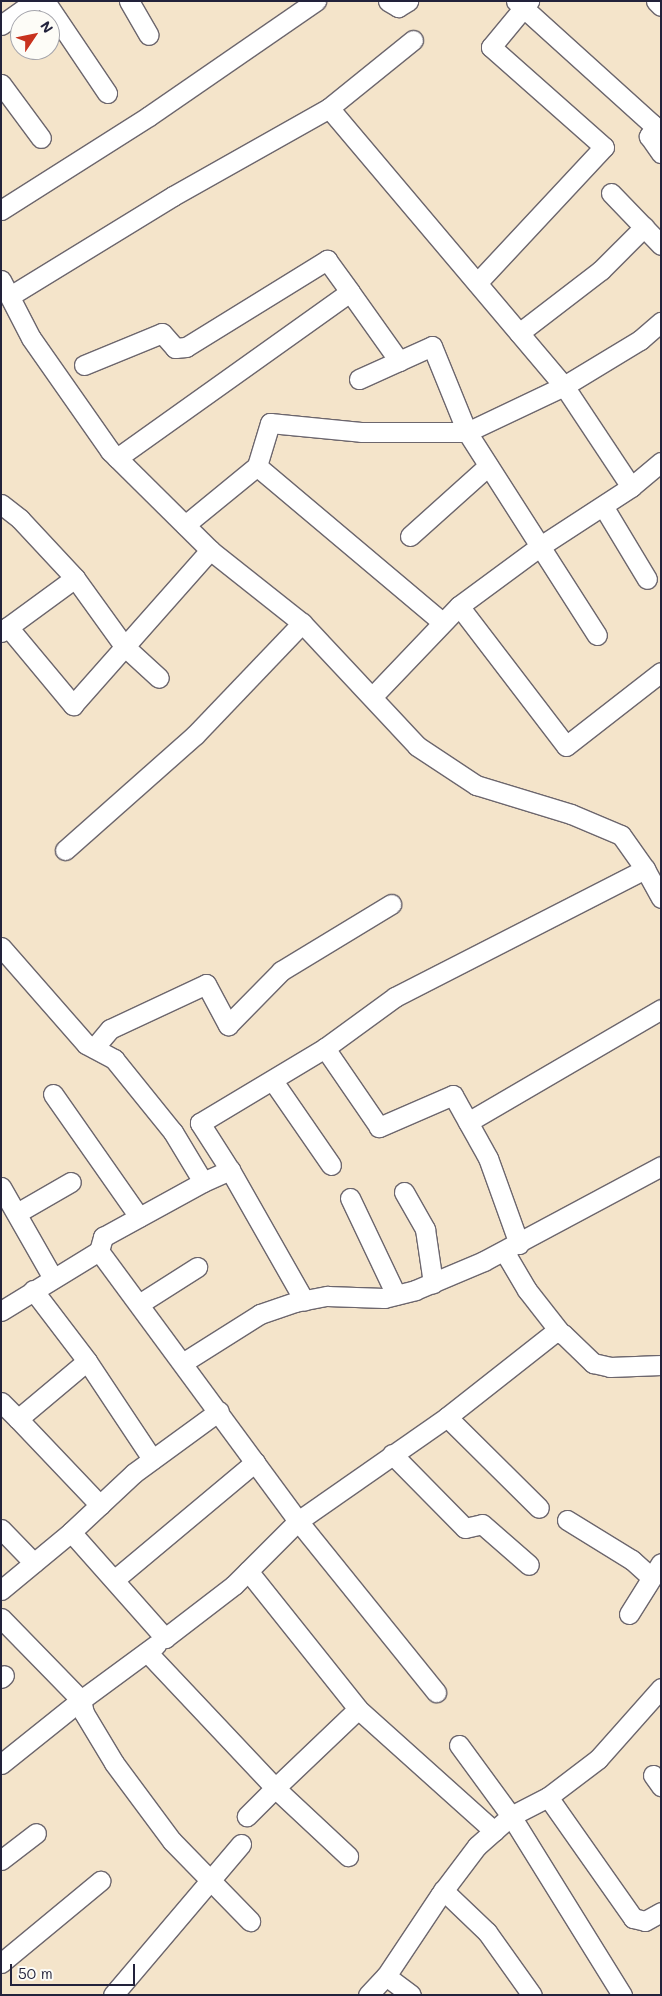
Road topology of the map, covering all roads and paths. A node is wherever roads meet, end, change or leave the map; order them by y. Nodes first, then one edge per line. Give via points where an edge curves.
1 (35, 1) edge
2 (45, 1) edge
3 (129, 1) edge
4 (316, 1) edge
5 (388, 1) edge
6 (408, 1) edge
7 (656, 1) edge
8 (523, 3) edge
9 (661, 6) edge
10 (1, 24) edge
11 (149, 35) dead end
12 (413, 40) dead end
13 (1, 84) edge
14 (107, 93) dead end
15 (328, 108) junction
16 (41, 138) dead end
17 (661, 153) edge
18 (611, 193) dead end
19 (1, 210) edge
20 (644, 227) junction
21 (661, 245) edge
22 (477, 283) junction
23 (5, 288) edge
24 (350, 292) junction
25 (661, 322) edge
26 (519, 333) junction
27 (399, 361) junction
28 (84, 365) dead end
29 (359, 379) dead end
30 (564, 386) junction
31 (467, 432) junction
32 (117, 458) junction
33 (661, 462) edge
34 (256, 466) junction
35 (488, 466) junction
36 (631, 487) junction
37 (1, 504) edge
38 (603, 506) junction
39 (185, 525) junction
40 (410, 536) dead end
41 (539, 547) junction
42 (210, 550) junction
43 (75, 578) junction
44 (647, 579) dead end
45 (459, 606) junction
46 (442, 622) junction
47 (302, 623) junction
48 (5, 629) edge
49 (597, 635) dead end
50 (124, 646) junction
51 (661, 672) edge
52 (159, 678) dead end
53 (372, 697) junction
54 (65, 850) dead end
55 (646, 869) junction
56 (661, 898) edge
57 (391, 904) dead end
58 (1, 947) edge
59 (661, 1009) edge
60 (94, 1048) junction
61 (325, 1048) junction
62 (273, 1081) junction
63 (52, 1094) dead end
64 (468, 1122) junction
65 (331, 1165) dead end
66 (661, 1166) edge
67 (230, 1170) junction
68 (71, 1182) dead end
69 (203, 1182) junction
70 (1, 1187) edge
71 (404, 1192) dead end
72 (350, 1198) dead end
73 (17, 1213) junction
74 (139, 1217) junction
75 (512, 1247) junction
76 (98, 1252) junction
77 (197, 1267) dead end
78 (53, 1278) junction
79 (433, 1283) junction
80 (33, 1290) junction
81 (396, 1295) junction
82 (304, 1300) junction
83 (139, 1304) junction
84 (1, 1311) edge
85 (559, 1331) junction
86 (86, 1361) junction
87 (184, 1362) junction
88 (661, 1365) edge
89 (1, 1402) edge
90 (219, 1411) junction
91 (447, 1417) junction
92 (18, 1418) junction
93 (392, 1454) junction
94 (152, 1459) junction
95 (256, 1462) junction
96 (100, 1505) junction
97 (539, 1508) dead end
98 (567, 1520) dead end
99 (298, 1521) junction
100 (1, 1529) edge
101 (71, 1532) junction
102 (34, 1563) junction
103 (529, 1565) dead end
104 (656, 1570) edge
105 (248, 1571) junction
106 (114, 1580) junction
107 (1, 1590) edge
108 (630, 1614) dead end
109 (1, 1618) edge
110 (166, 1638) junction
111 (147, 1652) junction
112 (661, 1688) edge
113 (436, 1692) dead end
114 (81, 1700) junction
115 (358, 1709) junction
116 (459, 1745) dead end
117 (1, 1764) edge
118 (275, 1788) junction
119 (548, 1797) junction
120 (248, 1816) dead end
121 (511, 1816) junction
122 (494, 1830) junction
123 (36, 1833) dead end
124 (241, 1844) dead end
125 (348, 1856) dead end
126 (1, 1860) edge
127 (209, 1880) junction
128 (100, 1881) dead end
129 (443, 1890) junction
130 (661, 1912) edge
131 (250, 1920) dead end
132 (1, 1963) edge
133 (386, 1976) junction
134 (114, 1995) edge
135 (368, 1995) edge
136 (411, 1995) edge
137 (532, 1995) edge
138 (622, 1995) edge

1 - 10 street
2 - 14 street
3 - 11 street
4 - 19 street via 149,116
5 - 6 street via 398,7
7 - 9 street
8 - 17 street via 652,124 654,129 648,136
8 - 22 street via 491,46 604,146
12 - 15 street
13 - 16 street
15 - 22 street
15 - 23 street
18 - 20 street
20 - 21 street
20 - 26 street via 601,270
22 - 26 street
23 - 32 street via 31,338
24 - 27 street
24 - 28 street via 327,260 186,347 175,348 162,333
24 - 32 street
25 - 30 street via 640,340
26 - 30 street
27 - 29 street
27 - 31 street via 432,346
30 - 31 street
30 - 36 street
31 - 34 street via 360,432 270,422
31 - 35 street
32 - 39 street
33 - 36 street
34 - 39 street
34 - 46 street
35 - 40 street
35 - 41 street
36 - 38 street
37 - 43 street via 20,519
38 - 41 street
38 - 44 street
39 - 42 street
41 - 45 street
41 - 49 street
42 - 47 street
42 - 50 street
43 - 48 street
43 - 50 street
45 - 46 street
45 - 51 street via 566,746
46 - 53 street
47 - 53 street
47 - 54 street via 195,735
48 - 50 street via 73,705
50 - 52 street
53 - 55 street via 417,746 476,785 571,814 621,835
55 - 56 street
55 - 61 street via 402,993
57 - 60 street via 281,971 228,1025 206,984 110,1029
58 - 60 street via 86,1044
59 - 64 street
60 - 69 street via 114,1059 173,1132
61 - 62 street
61 - 64 street via 379,1127 453,1095
62 - 65 street
62 - 67 street via 200,1123
63 - 74 street
64 - 75 street via 488,1158
66 - 75 street
67 - 69 street
67 - 82 street
68 - 73 street
69 - 74 street
70 - 73 street
71 - 79 street via 425,1229
72 - 81 street
73 - 78 street
74 - 76 street via 103,1237
75 - 79 street
75 - 85 street via 527,1290
76 - 78 street
76 - 83 street
77 - 83 street
78 - 80 street
79 - 81 street
80 - 84 street
80 - 86 street
81 - 82 street via 384,1298 327,1296
82 - 87 street via 260,1314
83 - 87 street
85 - 88 street via 593,1363 610,1367
85 - 91 street
86 - 92 street
86 - 94 street
87 - 90 street
89 - 92 street
90 - 94 street
90 - 95 street
91 - 93 street
91 - 97 street
92 - 96 street
93 - 99 street
93 - 103 street via 465,1528 482,1524
94 - 96 street
95 - 99 street
95 - 106 street
96 - 101 street
98 - 104 street via 632,1560
99 - 105 street
99 - 113 street
100 - 102 street
101 - 102 street
101 - 106 street
102 - 107 street
104 - 108 street
105 - 110 street
105 - 115 street
106 - 110 street
109 - 114 street
110 - 111 street
111 - 114 street
111 - 118 street
112 - 119 street via 598,1759
114 - 117 street
114 - 127 street via 84,1713 114,1762 172,1841
115 - 118 street
115 - 122 street
116 - 121 street
118 - 120 street
118 - 125 street
119 - 121 street
119 - 130 street via 633,1918 638,1922 645,1921
121 - 122 street
121 - 138 street
122 - 129 street via 477,1846
123 - 126 street
124 - 127 street
127 - 131 street
127 - 134 street
128 - 132 street
129 - 133 street
129 - 137 street via 487,1932
133 - 135 street
133 - 136 street

